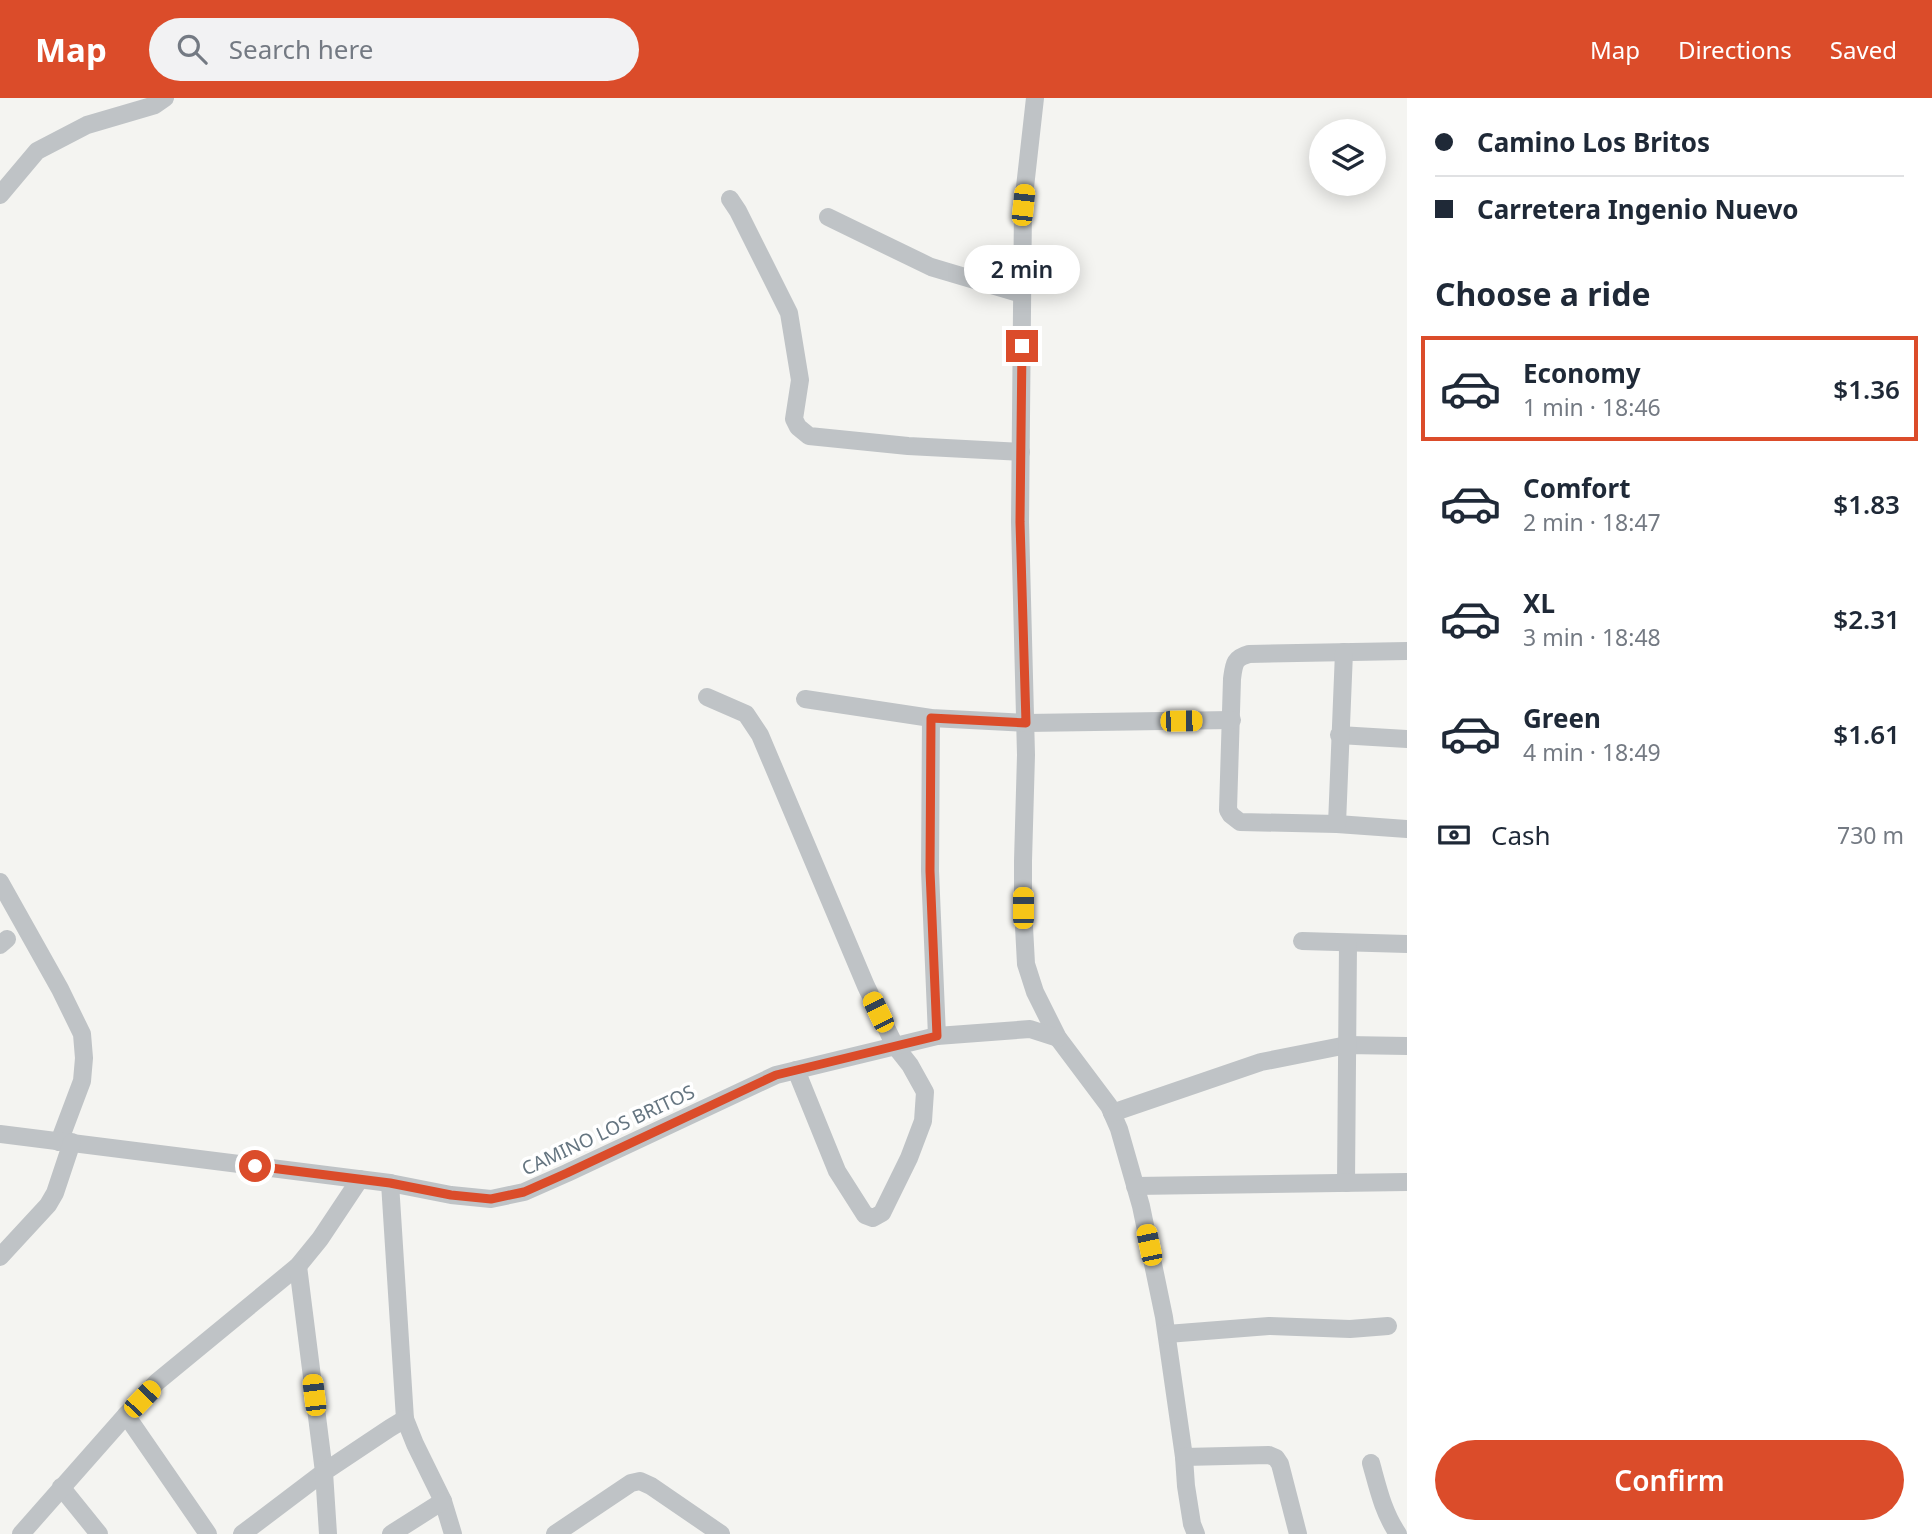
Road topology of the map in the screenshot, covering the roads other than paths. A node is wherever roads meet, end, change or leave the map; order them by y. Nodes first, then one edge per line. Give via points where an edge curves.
1 (165, 98) edge
2 (1035, 98) edge
3 (0, 195) edge
4 (730, 200) dead end
5 (828, 216) dead end
6 (1022, 294) junction
7 (1021, 452) junction
8 (1407, 651) edge
9 (1344, 652) junction
10 (707, 697) dead end
11 (805, 699) dead end
12 (931, 718) junction
13 (1232, 720) junction
14 (1026, 723) junction
15 (1339, 735) junction
16 (1407, 738) edge
17 (1337, 824) junction
18 (1407, 829) edge
19 (0, 882) edge
20 (1303, 941) dead end
21 (1348, 944) junction
22 (1407, 944) edge
23 (937, 1036) junction
24 (1058, 1038) junction
25 (1347, 1045) junction
26 (895, 1046) junction
27 (1407, 1046) edge
28 (796, 1070) junction
29 (1112, 1113) junction
30 (0, 1134) edge
31 (66, 1142) junction
32 (360, 1179) junction
33 (1407, 1182) edge
34 (390, 1183) junction
35 (1346, 1183) junction
36 (1135, 1186) junction
37 (0, 1257) edge
38 (298, 1266) junction
39 (1388, 1326) dead end
40 (1167, 1334) junction
41 (126, 1415) junction
42 (405, 1419) junction
43 (1184, 1457) junction
44 (1371, 1463) dead end
45 (324, 1472) junction
46 (61, 1487) junction
47 (443, 1501) junction
48 (21, 1534) edge
49 (99, 1534) edge
50 (208, 1534) edge
51 (242, 1534) edge
52 (328, 1534) edge
53 (391, 1534) edge
54 (453, 1534) edge
55 (555, 1534) edge
56 (721, 1534) edge
57 (1196, 1534) edge
58 (1298, 1534) edge
59 (1398, 1534) edge

1 - 3 street via 87,125 37,151
2 - 6 street via 1023,205
4 - 7 street via 789,313 800,380 794,419 804,433 908,446
5 - 6 street via 931,267
6 - 7 street
7 - 14 street
8 - 9 street
9 - 13 street via 1240,656 1233,667
9 - 15 street
10 - 26 street via 746,714 760,735
11 - 12 street
12 - 14 street
12 - 23 street via 930,871
13 - 14 street
13 - 17 street via 1231,815 1240,822
14 - 24 street via 1026,964 1042,1010
15 - 16 street
15 - 17 street
17 - 18 street
19 - 31 street via 82,1034 82,1081
20 - 21 street
21 - 22 street
21 - 25 street
23 - 24 street, CAMINO LOS BRITOS via 1030,1029
23 - 26 street, CAMINO LOS BRITOS
24 - 29 street
25 - 27 street
25 - 29 street via 1261,1062
25 - 35 street
26 - 28 street, CAMINO LOS BRITOS
26 - 28 street via 925,1092 923,1121 894,1191 882,1213 873,1217 865,1215 836,1171
28 - 34 street, CAMINO LOS BRITOS via 776,1075 524,1192 491,1199
29 - 36 street
30 - 31 street, CAMINO LOS BRITOS
31 - 32 street, CAMINO LOS BRITOS
31 - 37 street via 55,1193
32 - 34 street, CAMINO LOS BRITOS
32 - 38 street
33 - 35 street
34 - 42 street
35 - 36 street
36 - 40 street
38 - 41 street via 158,1382
38 - 45 street
39 - 40 street via 1269,1326
40 - 43 street
41 - 46 street
41 - 50 street
42 - 45 street
42 - 47 street
43 - 57 street
43 - 58 street via 1276,1458
44 - 59 street via 1383,1507
45 - 51 street
45 - 52 street
46 - 48 street
46 - 49 street
47 - 53 street
47 - 54 street
55 - 56 street via 640,1480

